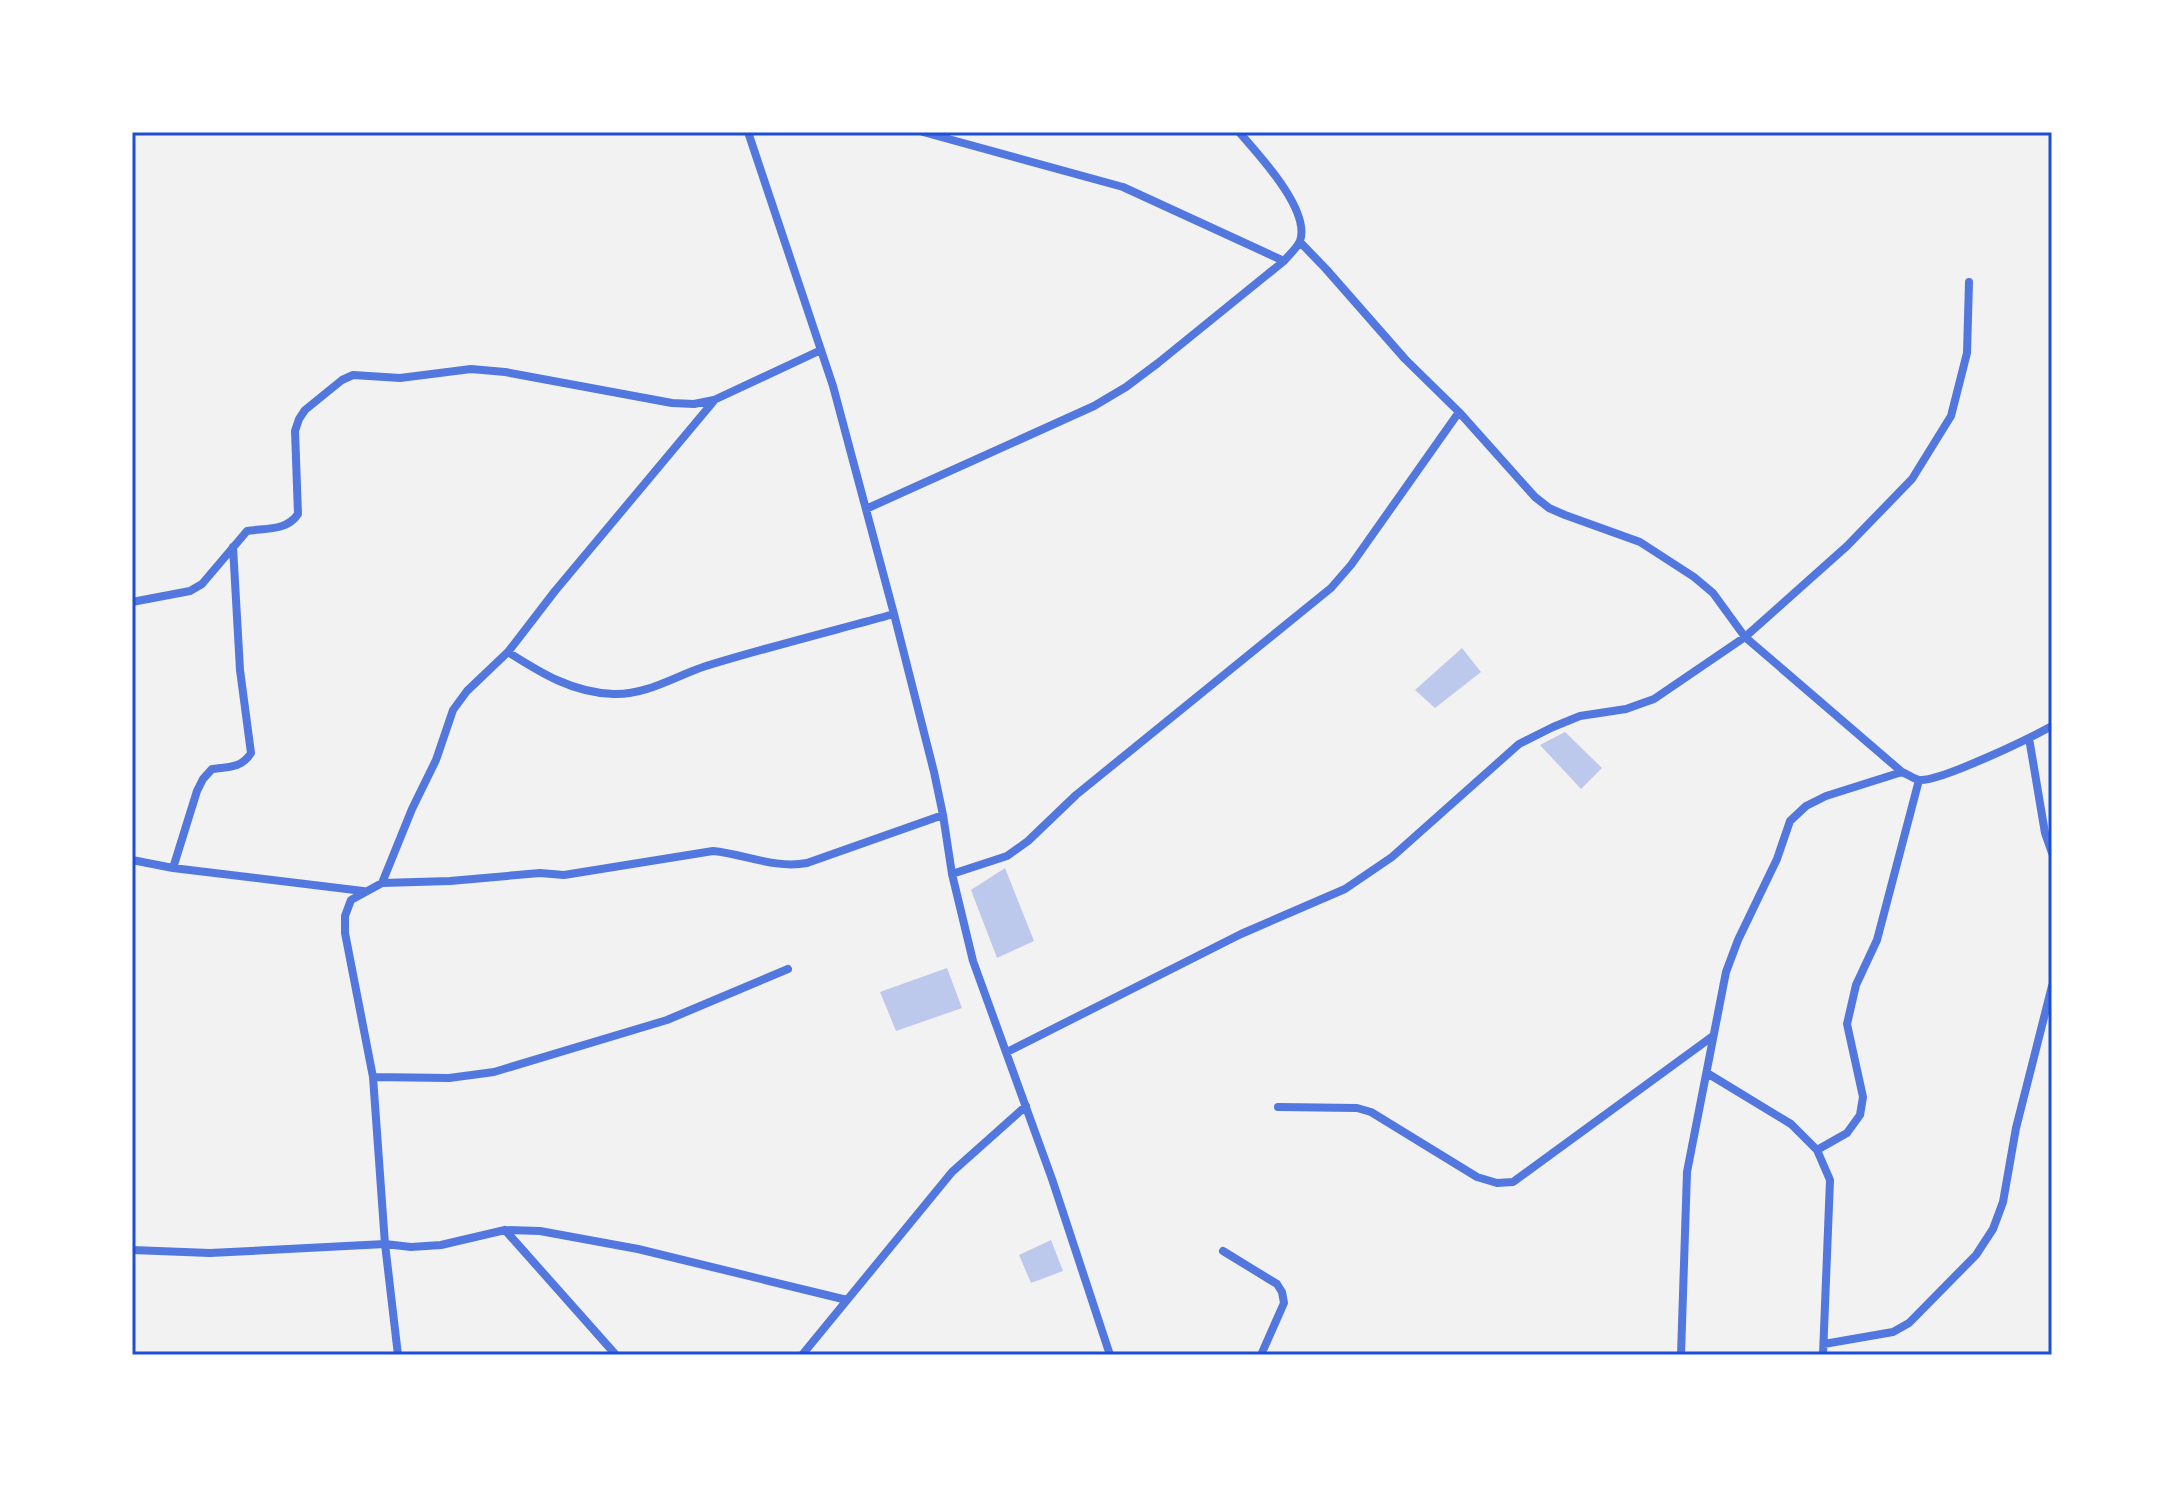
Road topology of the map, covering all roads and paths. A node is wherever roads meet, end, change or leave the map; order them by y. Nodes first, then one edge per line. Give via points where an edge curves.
1 (748, 132) edge
2 (923, 132) edge
3 (1239, 132) edge
4 (1300, 242) junction
5 (1284, 261) junction
6 (1969, 282) dead end
7 (821, 350) junction
8 (714, 400) junction
9 (1459, 412) junction
10 (866, 509) junction
11 (233, 547) junction
12 (132, 602) edge
13 (894, 614) junction
14 (1745, 637) junction
15 (508, 652) junction
16 (2052, 726) edge
17 (2029, 738) junction
18 (1902, 772) junction
19 (1919, 780) junction
20 (943, 815) junction
21 (2052, 853) edge
22 (132, 860) edge
23 (173, 868) junction
24 (952, 874) junction
25 (382, 883) junction
26 (364, 891) junction
27 (788, 969) dead end
28 (2052, 986) edge
29 (1713, 1035) junction
30 (1007, 1052) junction
31 (1707, 1073) junction
32 (373, 1077) junction
33 (1026, 1106) junction
34 (1278, 1107) dead end
35 (1817, 1150) junction
36 (505, 1230) junction
37 (385, 1244) junction
38 (132, 1250) edge
39 (1223, 1251) dead end
40 (847, 1300) junction
41 (1824, 1344) junction
42 (398, 1355) edge
43 (616, 1355) edge
44 (802, 1355) edge
45 (1110, 1355) edge
46 (1261, 1355) edge
47 (1681, 1355) edge
48 (1823, 1355) edge

1 - 7 street
2 - 5 street via 1123,187
3 - 4 street via 1287,192 1301,222
4 - 5 street
4 - 9 street
5 - 10 street via 1126,387 1094,406
6 - 14 street via 1967,353 1951,416 1912,479
7 - 8 street
7 - 10 street
8 - 11 street via 672,403 471,369 400,378 353,375 299,419 298,514 292,523 247,531
8 - 15 street
9 - 14 street via 1542,503 1640,542 1694,577 1713,593
9 - 24 street via 1331,588 1076,795 1028,841 1007,856
10 - 13 street
11 - 12 street via 190,591
11 - 23 street via 251,753 239,766 212,769 203,779
13 - 15 street via 704,667 643,691 614,694 552,679
13 - 20 street
14 - 18 street
14 - 30 street via 1654,699 1580,716 1519,744 1392,857 1345,889 1241,934
15 - 25 street via 453,710
16 - 17 street
17 - 19 street via 1941,776
17 - 21 street
18 - 19 street
18 - 29 street via 1826,796 1790,821 1726,972
19 - 35 street via 1877,940 1856,985 1847,1024 1863,1097 1860,1115 1847,1133
20 - 24 street
20 - 25 street via 796,865 713,851 564,875
22 - 23 street
23 - 26 street
24 - 30 street via 973,961
25 - 26 street
26 - 32 street via 351,900 345,933
27 - 32 street via 667,1020 494,1072 449,1078
28 - 41 street via 2003,1202 1985,1242 1909,1323 1893,1332
29 - 31 street
29 - 34 street via 1513,1182 1477,1177 1371,1112
30 - 33 street
31 - 35 street via 1791,1124
31 - 47 street via 1687,1172
32 - 37 street
33 - 40 street via 952,1172
33 - 45 street
35 - 41 street via 1830,1180
36 - 37 street via 441,1245
36 - 40 street via 638,1249
36 - 43 street
37 - 38 street via 210,1253
37 - 42 street
39 - 46 street via 1282,1292 1284,1303
40 - 44 street
41 - 48 street

